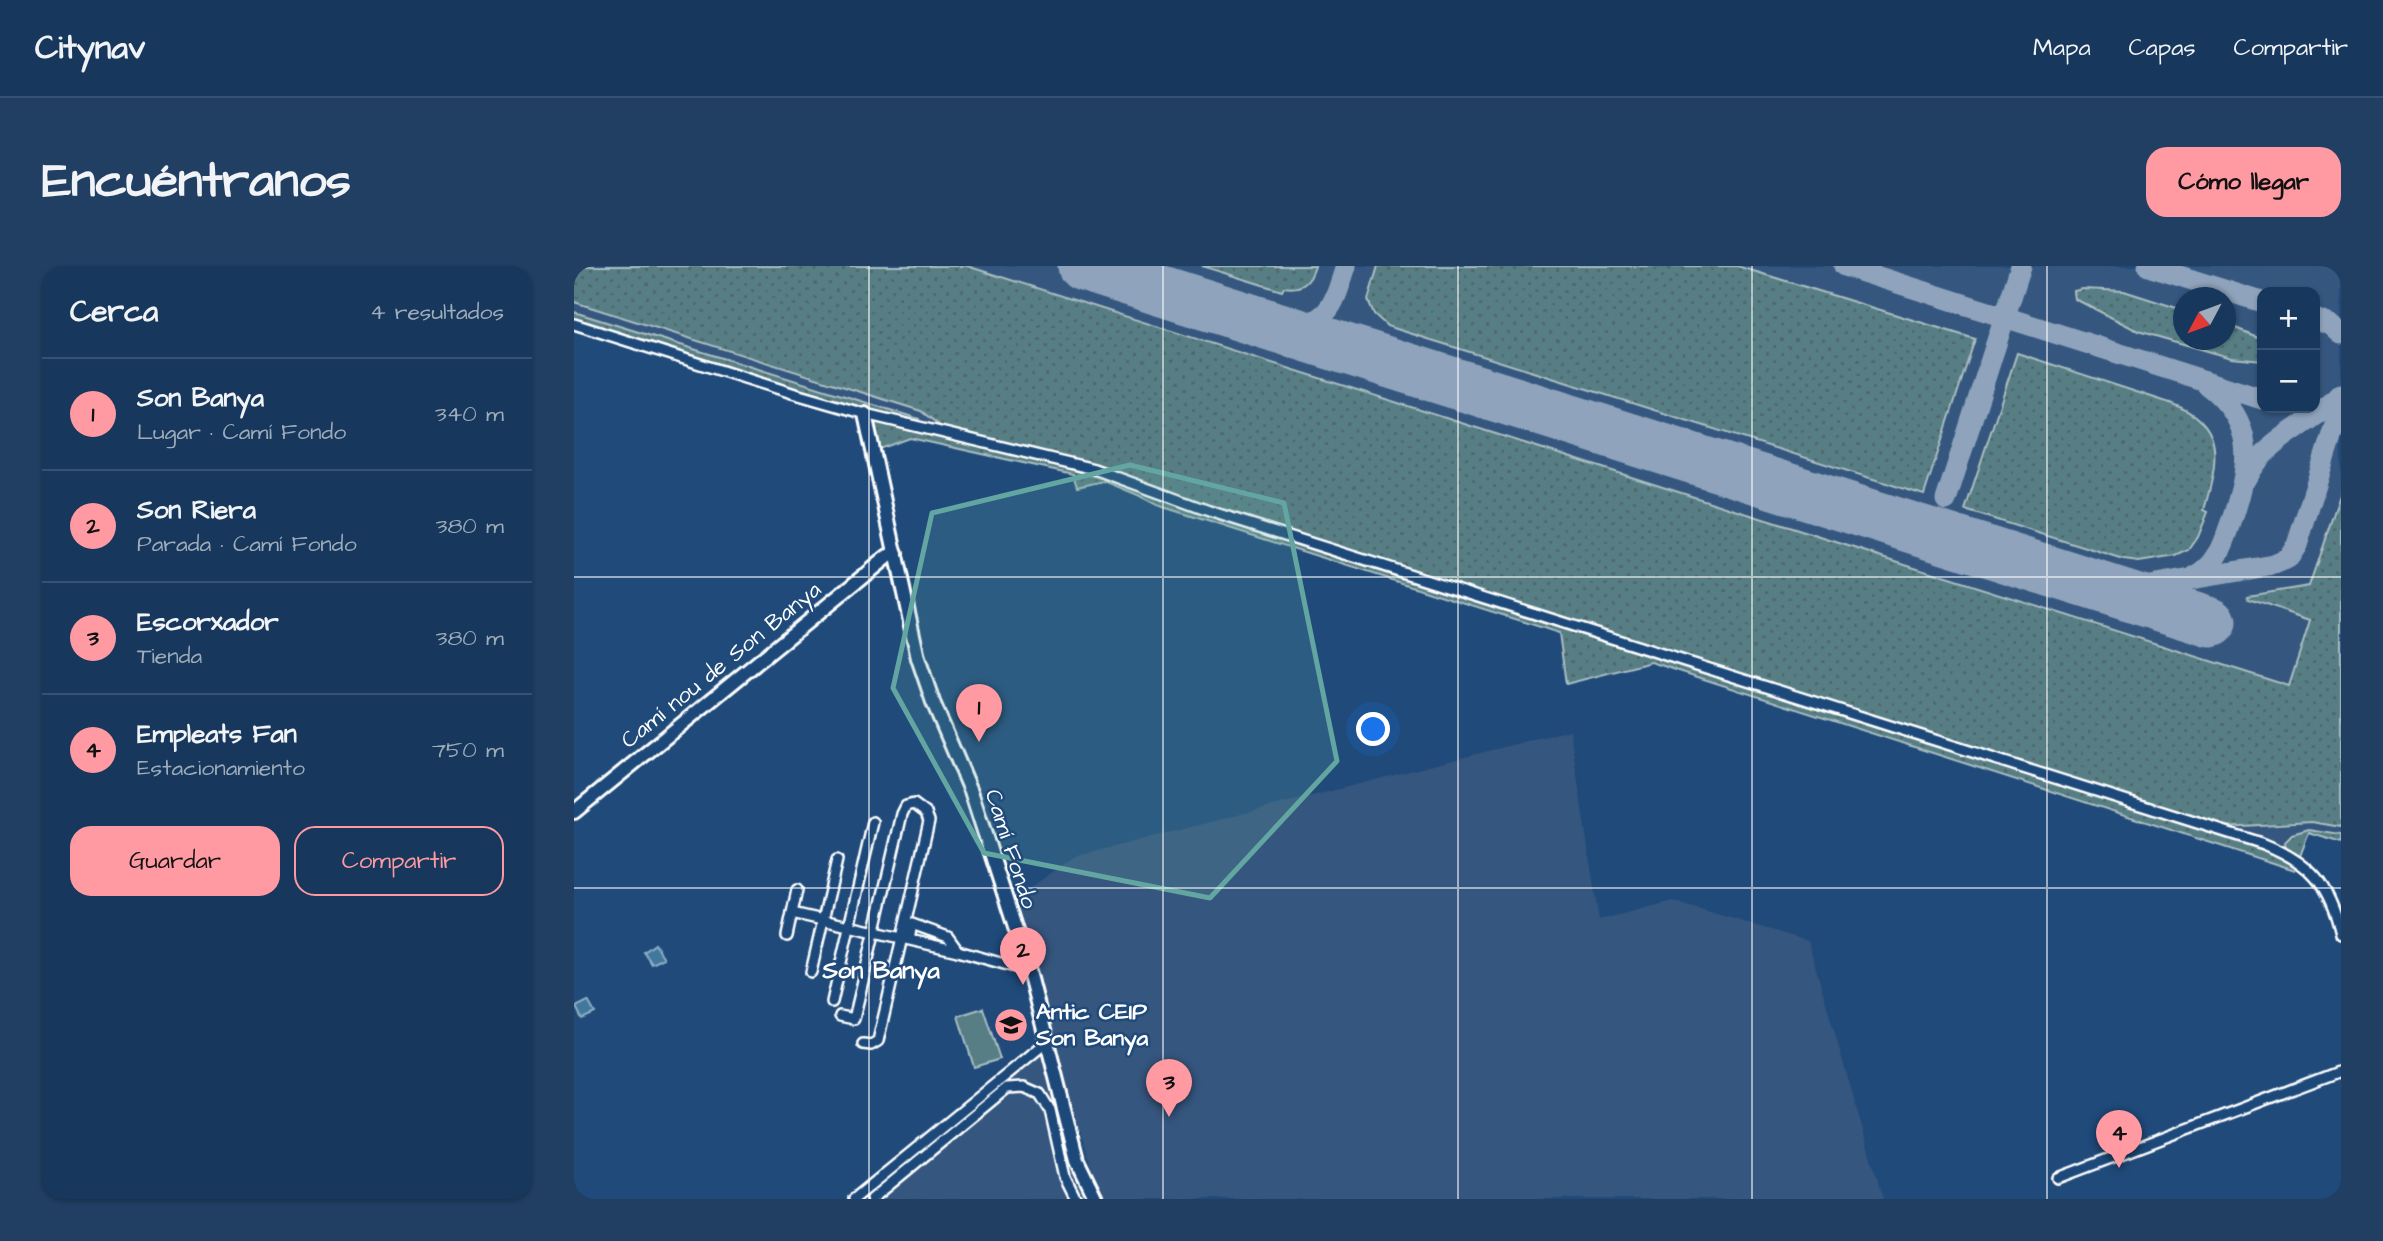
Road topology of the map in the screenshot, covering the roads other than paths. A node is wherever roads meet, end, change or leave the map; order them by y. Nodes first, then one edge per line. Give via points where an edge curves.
1 (574, 324) edge
2 (865, 414) junction
3 (896, 554) junction
4 (574, 812) edge
5 (873, 822) dead end
6 (837, 860) dead end
7 (797, 890) dead end
8 (792, 913) junction
9 (824, 920) junction
10 (849, 926) junction
11 (874, 931) junction
12 (2341, 934) edge
13 (787, 936) dead end
14 (904, 938) junction
15 (958, 951) junction
16 (1028, 971) junction
17 (811, 972) dead end
18 (832, 1002) dead end
19 (840, 1016) dead end
20 (1048, 1041) junction
21 (863, 1044) dead end
22 (2341, 1071) edge
23 (2058, 1178) dead end
24 (854, 1199) edge
25 (872, 1199) edge
26 (1076, 1199) edge
27 (1096, 1199) edge

1 - 2 street
2 - 3 street, Camí Fondo
2 - 12 street via 1094,469 1223,515 2264,844 2298,860 2313,873 2329,896
3 - 4 street, Camí nou de Son Banya
3 - 16 street, Camí Fondo via 918,658 971,791
5 - 10 street
6 - 9 street
7 - 8 street
8 - 9 street
8 - 13 street
9 - 10 street
9 - 17 street
10 - 11 street
10 - 18 street
11 - 14 street
11 - 14 street via 902,814 906,806 914,804 929,821
11 - 19 street via 854,1019
14 - 15 street
14 - 15 street via 912,924 948,936
14 - 21 street via 878,1041
15 - 16 street
16 - 20 street, Camí Fondo
20 - 24 street
20 - 27 street, Camí Fondo via 1077,1160
22 - 23 street
25 - 26 street via 1007,1088 1024,1087 1040,1094 1050,1110 1065,1177

